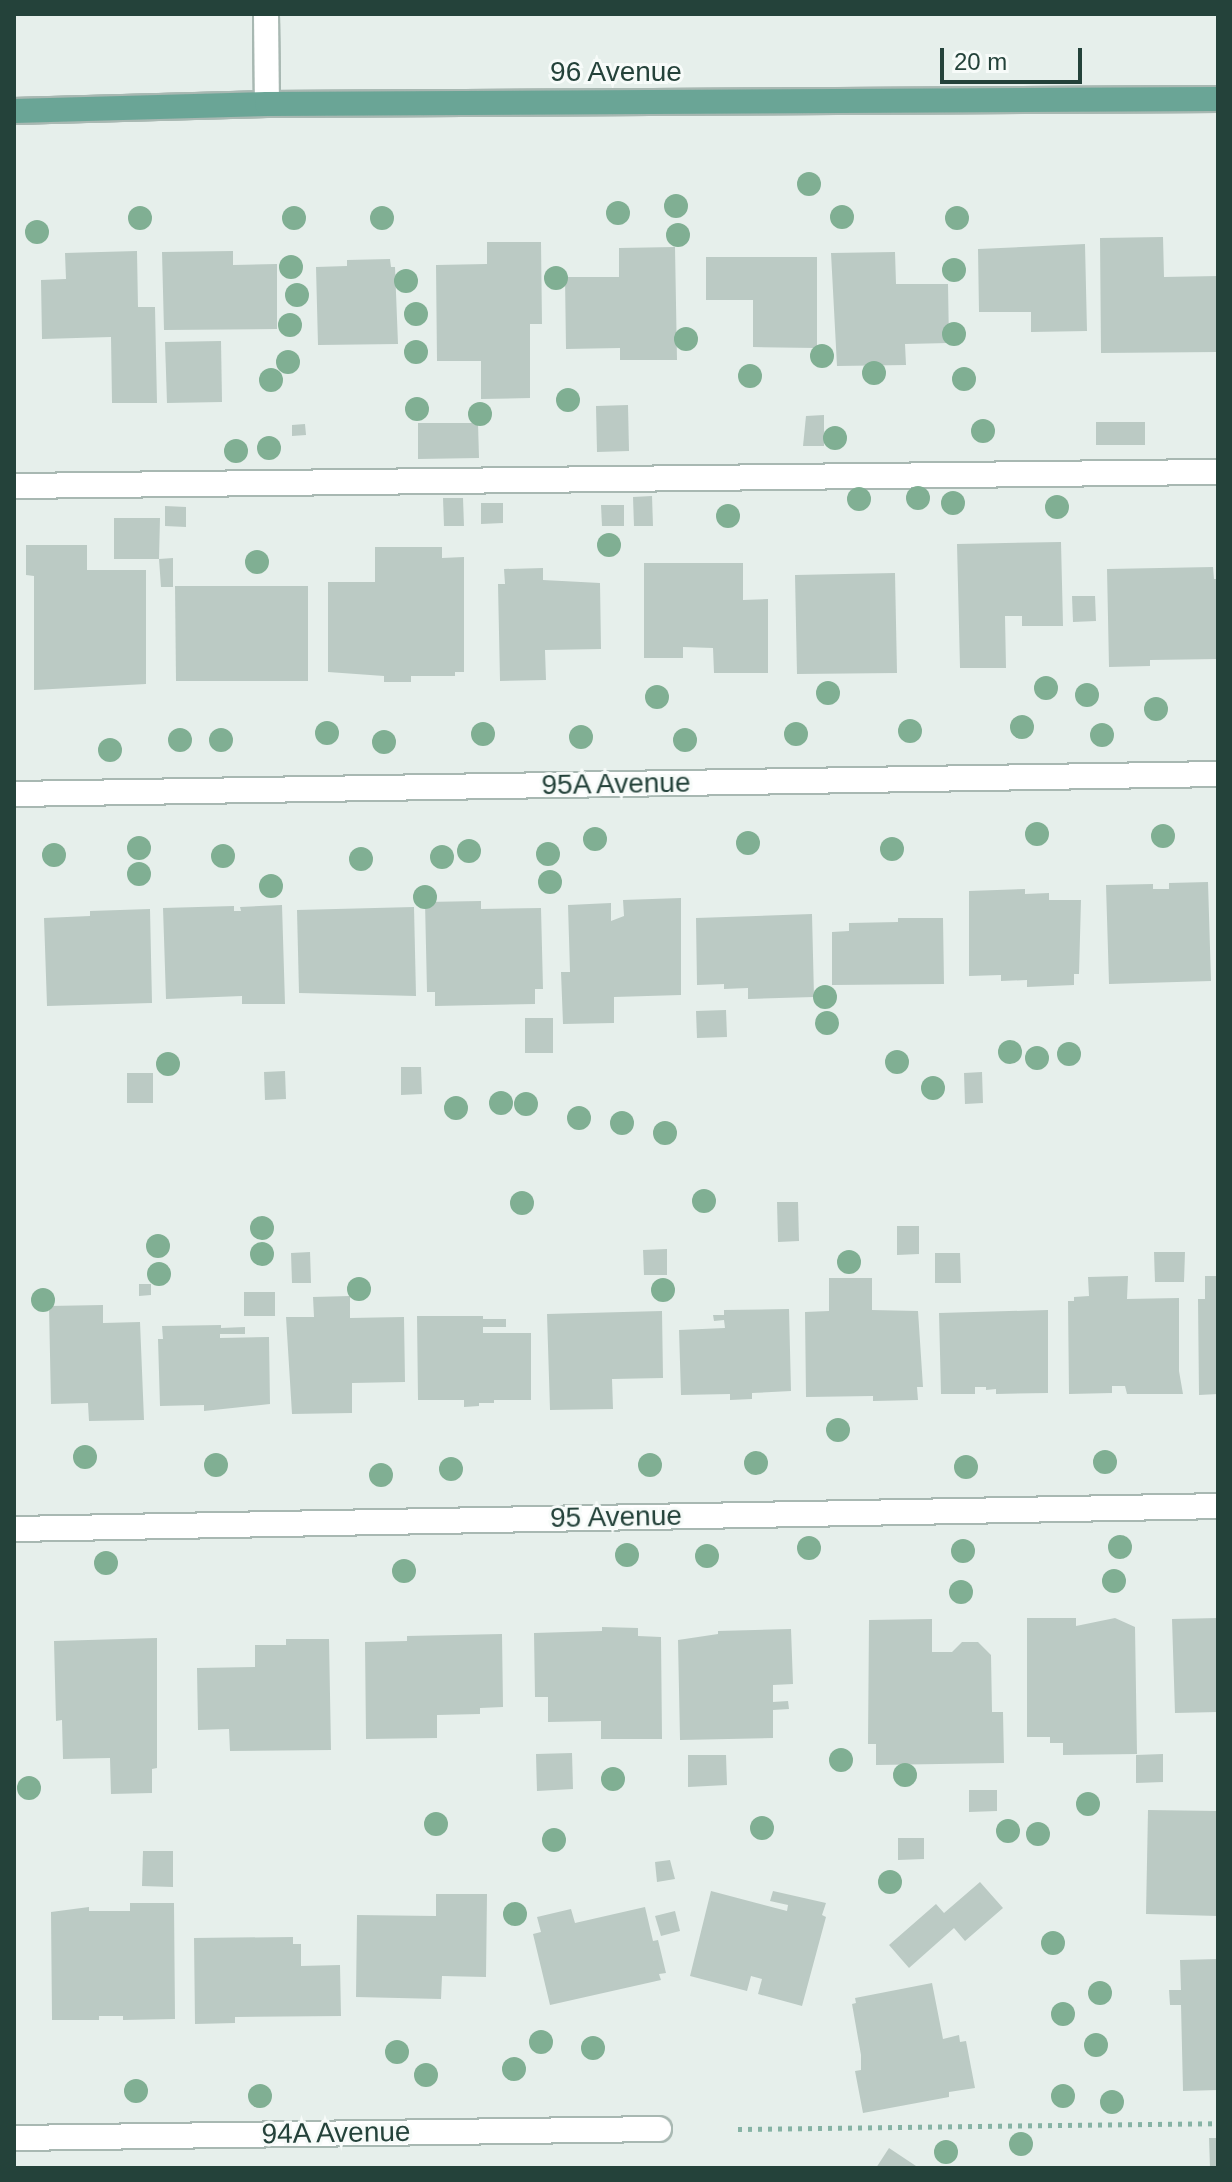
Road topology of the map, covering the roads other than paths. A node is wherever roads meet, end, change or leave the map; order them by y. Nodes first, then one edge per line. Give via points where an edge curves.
1 (266, 14) edge
2 (1218, 99) edge
3 (267, 104) junction
4 (14, 111) edge
5 (1218, 472) edge
6 (14, 486) edge
7 (1218, 774) edge
8 (14, 794) edge
9 (1218, 1506) edge
10 (14, 1529) edge
11 (659, 2129) dead end
12 (14, 2138) edge

1 - 3 street
2 - 3 main road, 96 Avenue
3 - 4 main road, 96 Avenue
5 - 6 street
7 - 8 street, 95A Avenue
9 - 10 street, 95 Avenue
11 - 12 street, 94A Avenue

